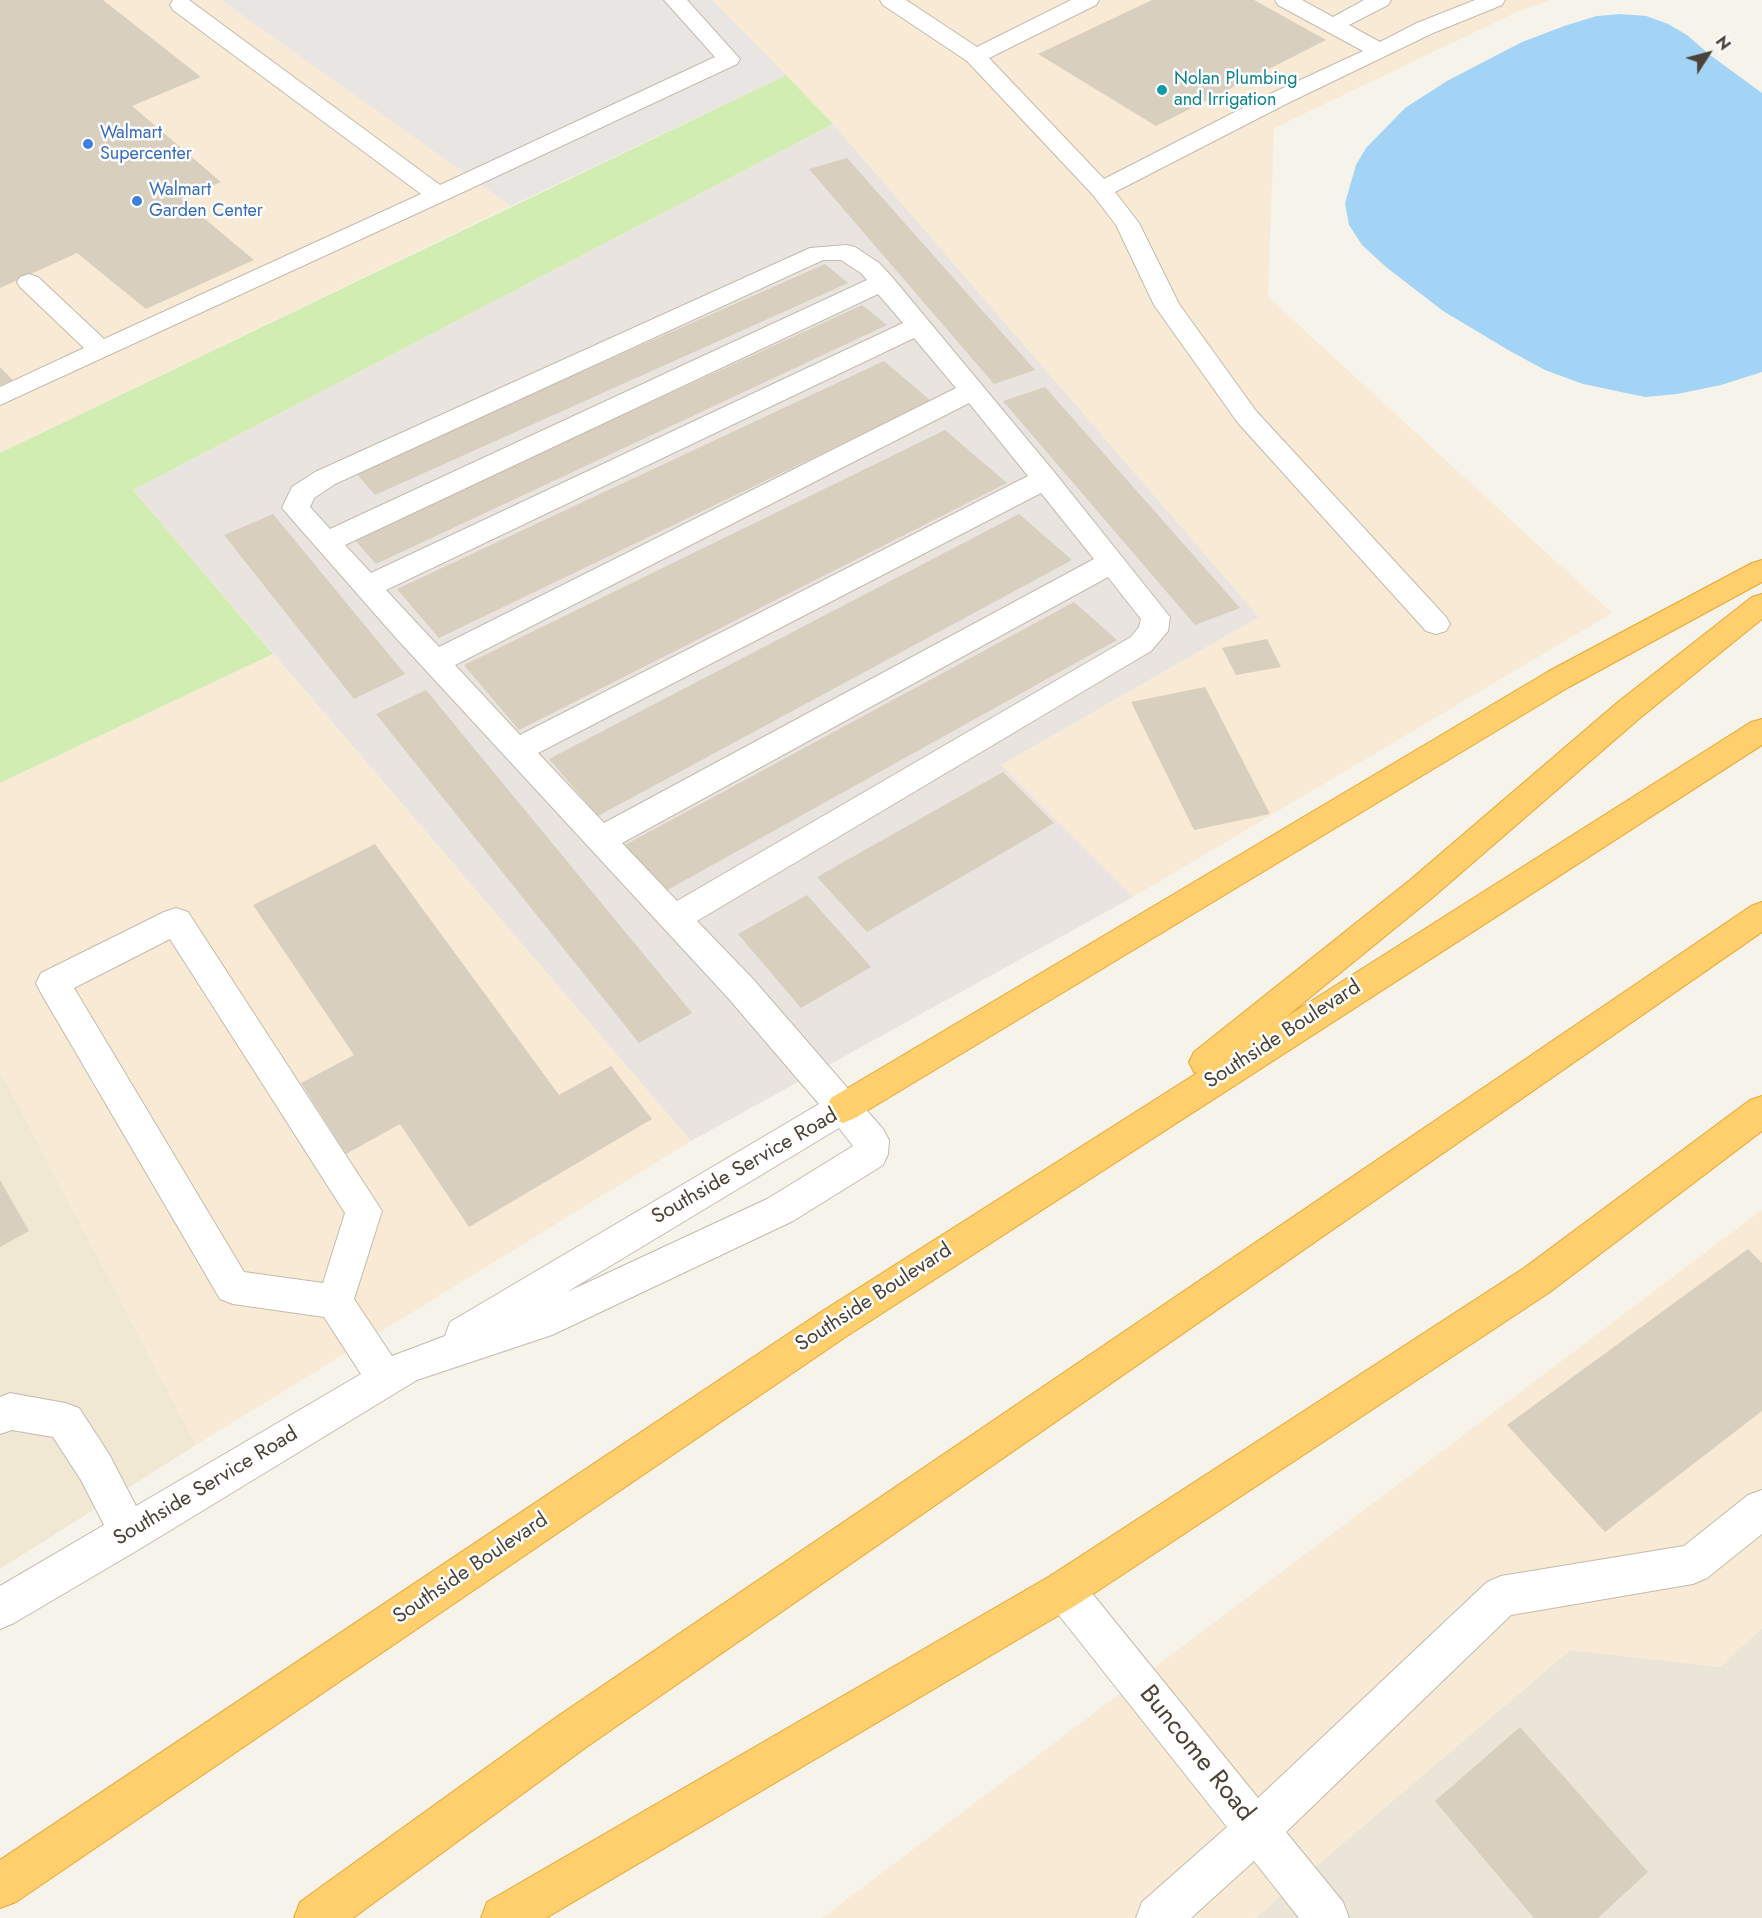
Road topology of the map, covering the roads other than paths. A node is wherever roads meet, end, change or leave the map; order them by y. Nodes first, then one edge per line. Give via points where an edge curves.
1 (675, 0) edge
2 (1088, 0) edge
3 (1286, 0) edge
4 (1380, 0) edge
5 (183, 2) edge
6 (900, 2) edge
7 (1482, 2) edge
8 (1405, 14) edge
9 (1333, 25) junction
10 (1380, 51) junction
11 (975, 56) junction
12 (1101, 190) junction
13 (438, 195) junction
14 (29, 282) dead end
15 (882, 282) junction
16 (918, 326) junction
17 (101, 350) junction
18 (972, 391) junction
19 (0, 398) edge
20 (1045, 479) junction
21 (326, 542) junction
22 (1112, 562) junction
23 (1762, 570) edge
24 (367, 587) junction
25 (1762, 604) edge
26 (1436, 624) dead end
27 (435, 662) junction
28 (1762, 730) edge
29 (517, 750) junction
30 (600, 840) junction
31 (1762, 915) edge
32 (674, 919) junction
33 (843, 1108) junction
34 (1762, 1110) edge
35 (1078, 1165) junction
36 (335, 1302) junction
37 (399, 1372) junction
38 (0, 1416) edge
39 (1762, 1509) edge
40 (129, 1533) junction
41 (1064, 1590) junction
42 (0, 1609) edge
43 (1257, 1829) junction
44 (0, 1886) edge
45 (316, 1918) edge
46 (502, 1918) edge
47 (1158, 1918) edge
48 (1327, 1918) edge

1 - 13 street via 729,59
2 - 11 street
3 - 9 street
4 - 9 street
5 - 13 street
6 - 11 street
7 - 8 street
8 - 10 street
9 - 10 street
10 - 12 street
11 - 12 street
12 - 26 street via 1127,223 1167,305 1247,417
13 - 17 street
14 - 17 street
15 - 16 street
15 - 21 street
15 - 21 street via 870,268 846,252 819,253 325,478 302,494 296,508
16 - 18 street
16 - 24 street
17 - 19 street
18 - 20 street
18 - 27 street
20 - 22 street
20 - 29 street
21 - 24 street
22 - 30 street
22 - 32 street via 1156,617 1153,631 1141,644
23 - 33 highway via 1559,679
24 - 27 street
25 - 35 highway via 1629,710 1421,889
27 - 29 street
28 - 35 highway, Southside Boulevard
29 - 30 street
30 - 32 street
31 - 45 highway via 573,1731
32 - 33 street via 741,989
33 - 37 street, Southside Service Road
33 - 37 street, Southside Service Road via 871,1140 870,1154 780,1210 539,1323
34 - 41 highway via 1537,1280
35 - 44 highway, Southside Boulevard via 834,1324
36 - 36 street via 232,1287 53,983 176,921 364,1211
36 - 37 street
37 - 40 street, Southside Service Road
38 - 40 street via 10,1411 65,1421 95,1467
39 - 43 street via 1693,1564 1501,1596
40 - 42 street, Southside Service Road
41 - 43 street, Buncome Road
41 - 46 highway
43 - 47 street
43 - 48 street, Buncome Road

